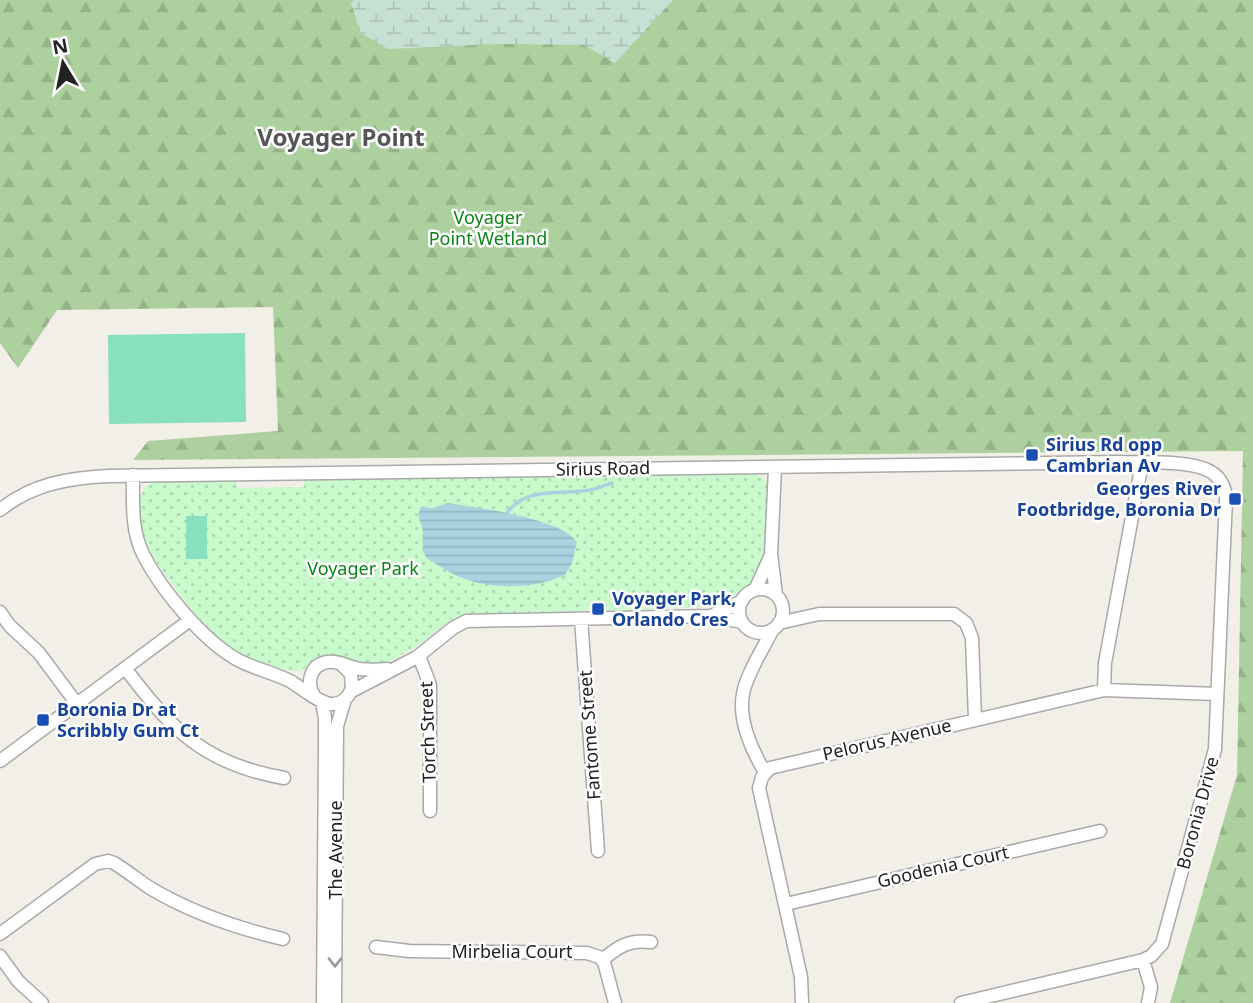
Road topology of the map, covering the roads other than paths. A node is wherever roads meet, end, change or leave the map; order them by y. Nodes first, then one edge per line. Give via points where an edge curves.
1 (1142, 463) junction
2 (775, 468) junction
3 (1212, 472) joint
4 (133, 475) junction
5 (0, 510) edge
6 (771, 554) junction
7 (755, 590) junction
8 (779, 599) junction
9 (741, 601) junction
10 (0, 612) edge
11 (819, 614) junction
12 (711, 616) junction
13 (581, 619) junction
14 (190, 620) junction
15 (747, 626) junction
16 (776, 626) junction
17 (419, 656) junction
18 (757, 659) junction
19 (342, 665) junction
20 (125, 668) junction
21 (395, 668) junction
22 (313, 671) junction
23 (282, 677) junction
24 (1104, 690) junction
25 (1217, 694) junction
26 (348, 696) junction
27 (318, 699) junction
28 (77, 704) junction
29 (975, 719) junction
30 (0, 761) edge
31 (765, 772) junction
32 (284, 778) dead end
33 (430, 811) dead end
34 (1100, 831) dead end
35 (598, 851) dead end
36 (786, 904) junction
37 (0, 934) edge
38 (283, 939) dead end
39 (651, 942) dead end
40 (376, 947) dead end
41 (0, 956) edge
42 (602, 960) junction
43 (1143, 960) junction
44 (801, 976) junction
45 (42, 1003) edge
46 (323, 1003) edge
47 (335, 1003) edge
48 (615, 1003) edge
49 (802, 1003) edge
50 (812, 1003) edge
51 (961, 1003) edge
52 (1148, 1003) edge

1 - 2 street, Sirius Road
1 - 3 street, Sirius Road via 1195,466
1 - 24 street
2 - 4 street, Sirius Road
2 - 6 street
3 - 25 street, Boronia Drive via 1222,483 1226,498
4 - 5 street, Sirius Road via 60,480 24,494
4 - 14 street via 138,542 147,562
6 - 7 street
6 - 8 street
7 - 8 street via 764,589
7 - 9 street
8 - 11 street
8 - 16 street via 783,615
9 - 12 street
9 - 15 street via 739,612
10 - 28 street via 39,653
11 - 16 street
11 - 29 street via 947,613 961,618 972,638
12 - 13 street
12 - 15 street
13 - 17 street via 466,621
13 - 35 street, Fantome Street
14 - 20 street
14 - 23 street via 230,655
15 - 16 street via 762,632
15 - 18 street
16 - 18 street
17 - 21 street
17 - 33 street, Torch Street via 430,685
18 - 31 street via 744,689 743,704 751,747
19 - 21 street via 366,670
19 - 22 street via 326,662
19 - 26 street via 352,678
20 - 28 street
20 - 32 street via 164,718 195,744 247,769
21 - 26 street
22 - 23 street
22 - 27 street via 309,683
23 - 27 street
24 - 25 street, Pelorus Avenue
24 - 29 street, Pelorus Avenue
25 - 43 street, Boronia Drive via 1213,756 1166,936 1158,950
26 - 27 street via 334,704
26 -> 47 street, The Avenue via 337,726
27 - 46 street, The Avenue via 325,718 326,744
28 - 30 street
29 - 31 street, Pelorus Avenue via 785,763
31 - 36 street via 759,788
34 - 36 street, Goodenia Court
36 - 44 street
37 - 38 street via 89,868 108,861 194,911
39 - 42 street via 624,944
40 - 42 street, Mirbelia Court via 579,952
41 - 45 street
42 - 48 street
43 - 51 street
43 - 52 street via 1151,987
44 - 49 street
44 - 50 street

